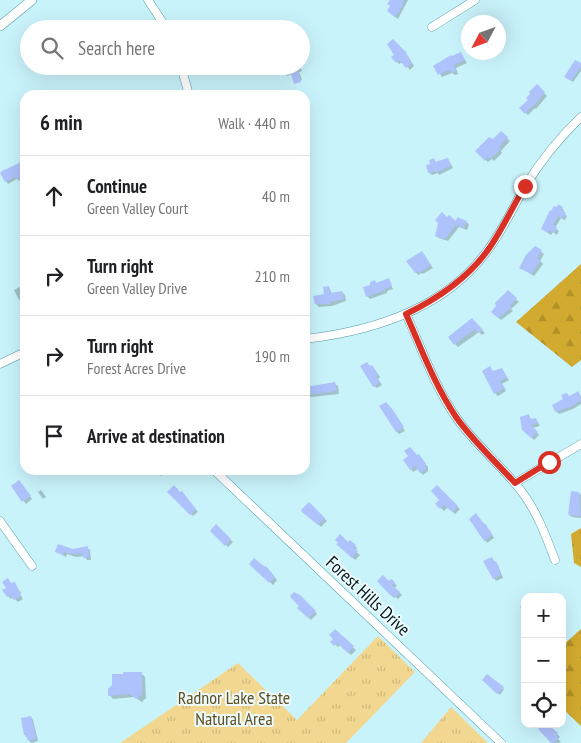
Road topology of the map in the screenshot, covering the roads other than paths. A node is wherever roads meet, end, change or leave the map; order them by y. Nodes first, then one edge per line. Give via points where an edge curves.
1 (32, 0) edge
2 (148, 0) edge
3 (475, 0) edge
4 (161, 20) edge
5 (0, 26) edge
6 (432, 27) dead end
7 (183, 75) edge
8 (188, 90) edge
9 (581, 117) edge
10 (406, 314) junction
11 (310, 338) edge
12 (20, 354) edge
13 (0, 364) edge
14 (581, 444) edge
15 (219, 475) edge
16 (515, 483) junction
17 (0, 521) edge
18 (555, 560) dead end
19 (32, 566) dead end
20 (501, 743) edge

1 - 5 main road
2 - 4 street
3 - 6 street
7 - 8 street
9 - 10 street via 536,171 496,239 476,265 442,294
10 - 11 street via 359,330
10 - 16 street via 452,411
12 - 13 street
14 - 16 street
15 - 20 street, Forest Hills Drive
16 - 18 street via 539,519
17 - 19 street

